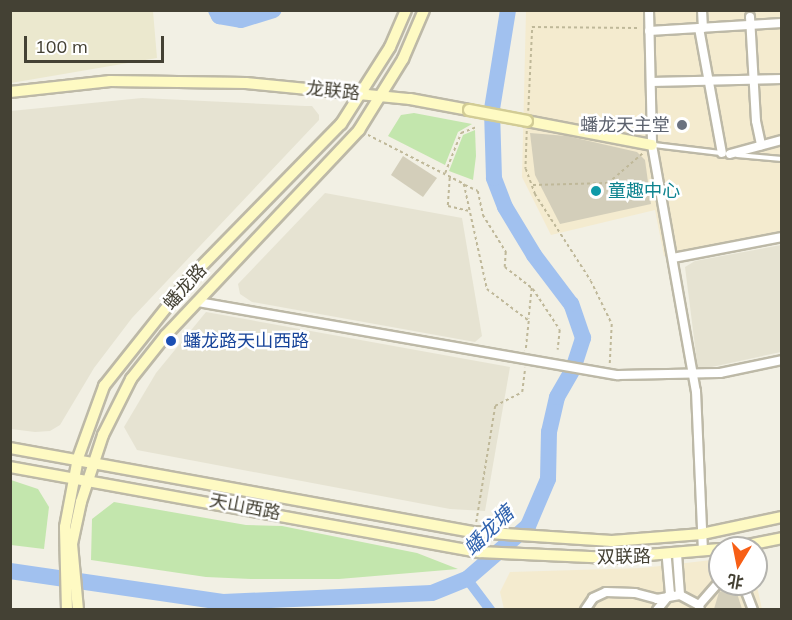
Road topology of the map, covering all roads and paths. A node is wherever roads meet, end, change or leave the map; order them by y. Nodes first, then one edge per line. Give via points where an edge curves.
1 (406, 10) edge
2 (424, 10) edge
3 (649, 10) edge
4 (702, 10) edge
5 (750, 21) junction
6 (782, 23) edge
7 (637, 28) dead end
8 (701, 28) junction
9 (649, 31) junction
10 (753, 79) junction
11 (782, 79) edge
12 (711, 81) junction
13 (651, 82) junction
14 (10, 92) edge
15 (363, 94) junction
16 (381, 96) junction
17 (527, 122) junction
18 (477, 126) dead end
19 (359, 130) junction
20 (782, 140) edge
21 (652, 145) junction
22 (761, 145) junction
23 (726, 154) junction
24 (782, 159) edge
25 (445, 174) junction
26 (450, 177) junction
27 (464, 184) junction
28 (532, 185) junction
29 (471, 212) junction
30 (782, 237) edge
31 (673, 258) junction
32 (532, 288) junction
33 (198, 302) junction
34 (529, 321) junction
35 (558, 350) dead end
36 (782, 360) edge
37 (526, 361) junction
38 (606, 374) junction
39 (693, 375) junction
40 (10, 448) edge
41 (78, 458) junction
42 (93, 460) junction
43 (10, 467) edge
44 (74, 477) junction
45 (89, 479) junction
46 (782, 517) edge
47 (474, 532) junction
48 (702, 534) junction
49 (68, 544) junction
50 (708, 550) edge
51 (703, 551) junction
52 (672, 555) junction
53 (527, 556) joint
54 (670, 594) junction
55 (680, 595) junction
56 (700, 607) edge
57 (67, 609) edge
58 (78, 609) edge
59 (585, 609) edge
60 (657, 609) edge

1 - 15 main road, 蟠龙路
2 - 16 main road, 蟠龙路 via 403,59
3 - 9 street
4 - 8 street
5 - 6 street
5 - 8 street
5 - 10 street
7 - 17 path via 532,27
8 - 9 street
8 - 12 street
9 - 13 street
10 - 11 street
10 - 12 street
10 - 22 street
12 - 13 street
12 - 23 street
13 - 21 street
14 - 15 main road, 龙联路 via 110,81 168,80
15 - 16 main road, 龙联路
15 - 41 main road, 蟠龙路 via 326,142 190,278 145,332 104,386
16 - 17 main road, 龙联路, bridge
16 - 19 main road, 蟠龙路
17 - 21 main road, 龙联路
17 - 28 path via 526,169
18 - 25 path via 461,133
19 - 25 path
19 - 33 main road, 蟠龙路
20 - 22 street
21 - 23 lane
21 - 28 path via 608,183
21 - 31 street
22 - 23 street
23 - 24 lane
25 - 26 path
26 - 27 path
26 - 29 path via 448,206
27 - 29 path
27 - 32 path via 478,191 483,215 506,252 505,267
28 - 38 path via 612,324
29 - 34 path via 488,289
30 - 31 street
31 - 39 street
32 - 34 path
32 - 35 path via 560,330
33 - 37 street
33 - 42 main road, 蟠龙路 via 131,379
34 - 37 path
36 - 39 street
37 - 38 street
37 - 47 path via 522,392 495,406
38 - 39 street
39 - 48 street
40 - 41 main road, 天山西路
41 - 42 main road, 天山西路
41 - 44 main road, 蟠龙路
42 - 45 main road, 蟠龙路
42 - 47 main road, 天山西路
43 - 44 main road, 天山西路
44 - 45 main road, 天山西路
44 - 49 main road, 蟠龙路
45 - 49 main road, 蟠龙路
45 - 53 main road, 天山西路 via 479,552
46 - 48 main road, 天山西路
47 - 48 main road, 天山西路 via 612,542
48 - 51 street
49 - 57 main road, 蟠龙路
49 - 58 main road
50 - 51 main road, 双联路
51 - 52 main road, 双联路
52 - 53 main road, 双联路
52 - 54 street
52 - 55 street
54 - 55 street
54 - 59 street via 657,599 606,592 593,598
54 - 60 street
55 - 56 street

